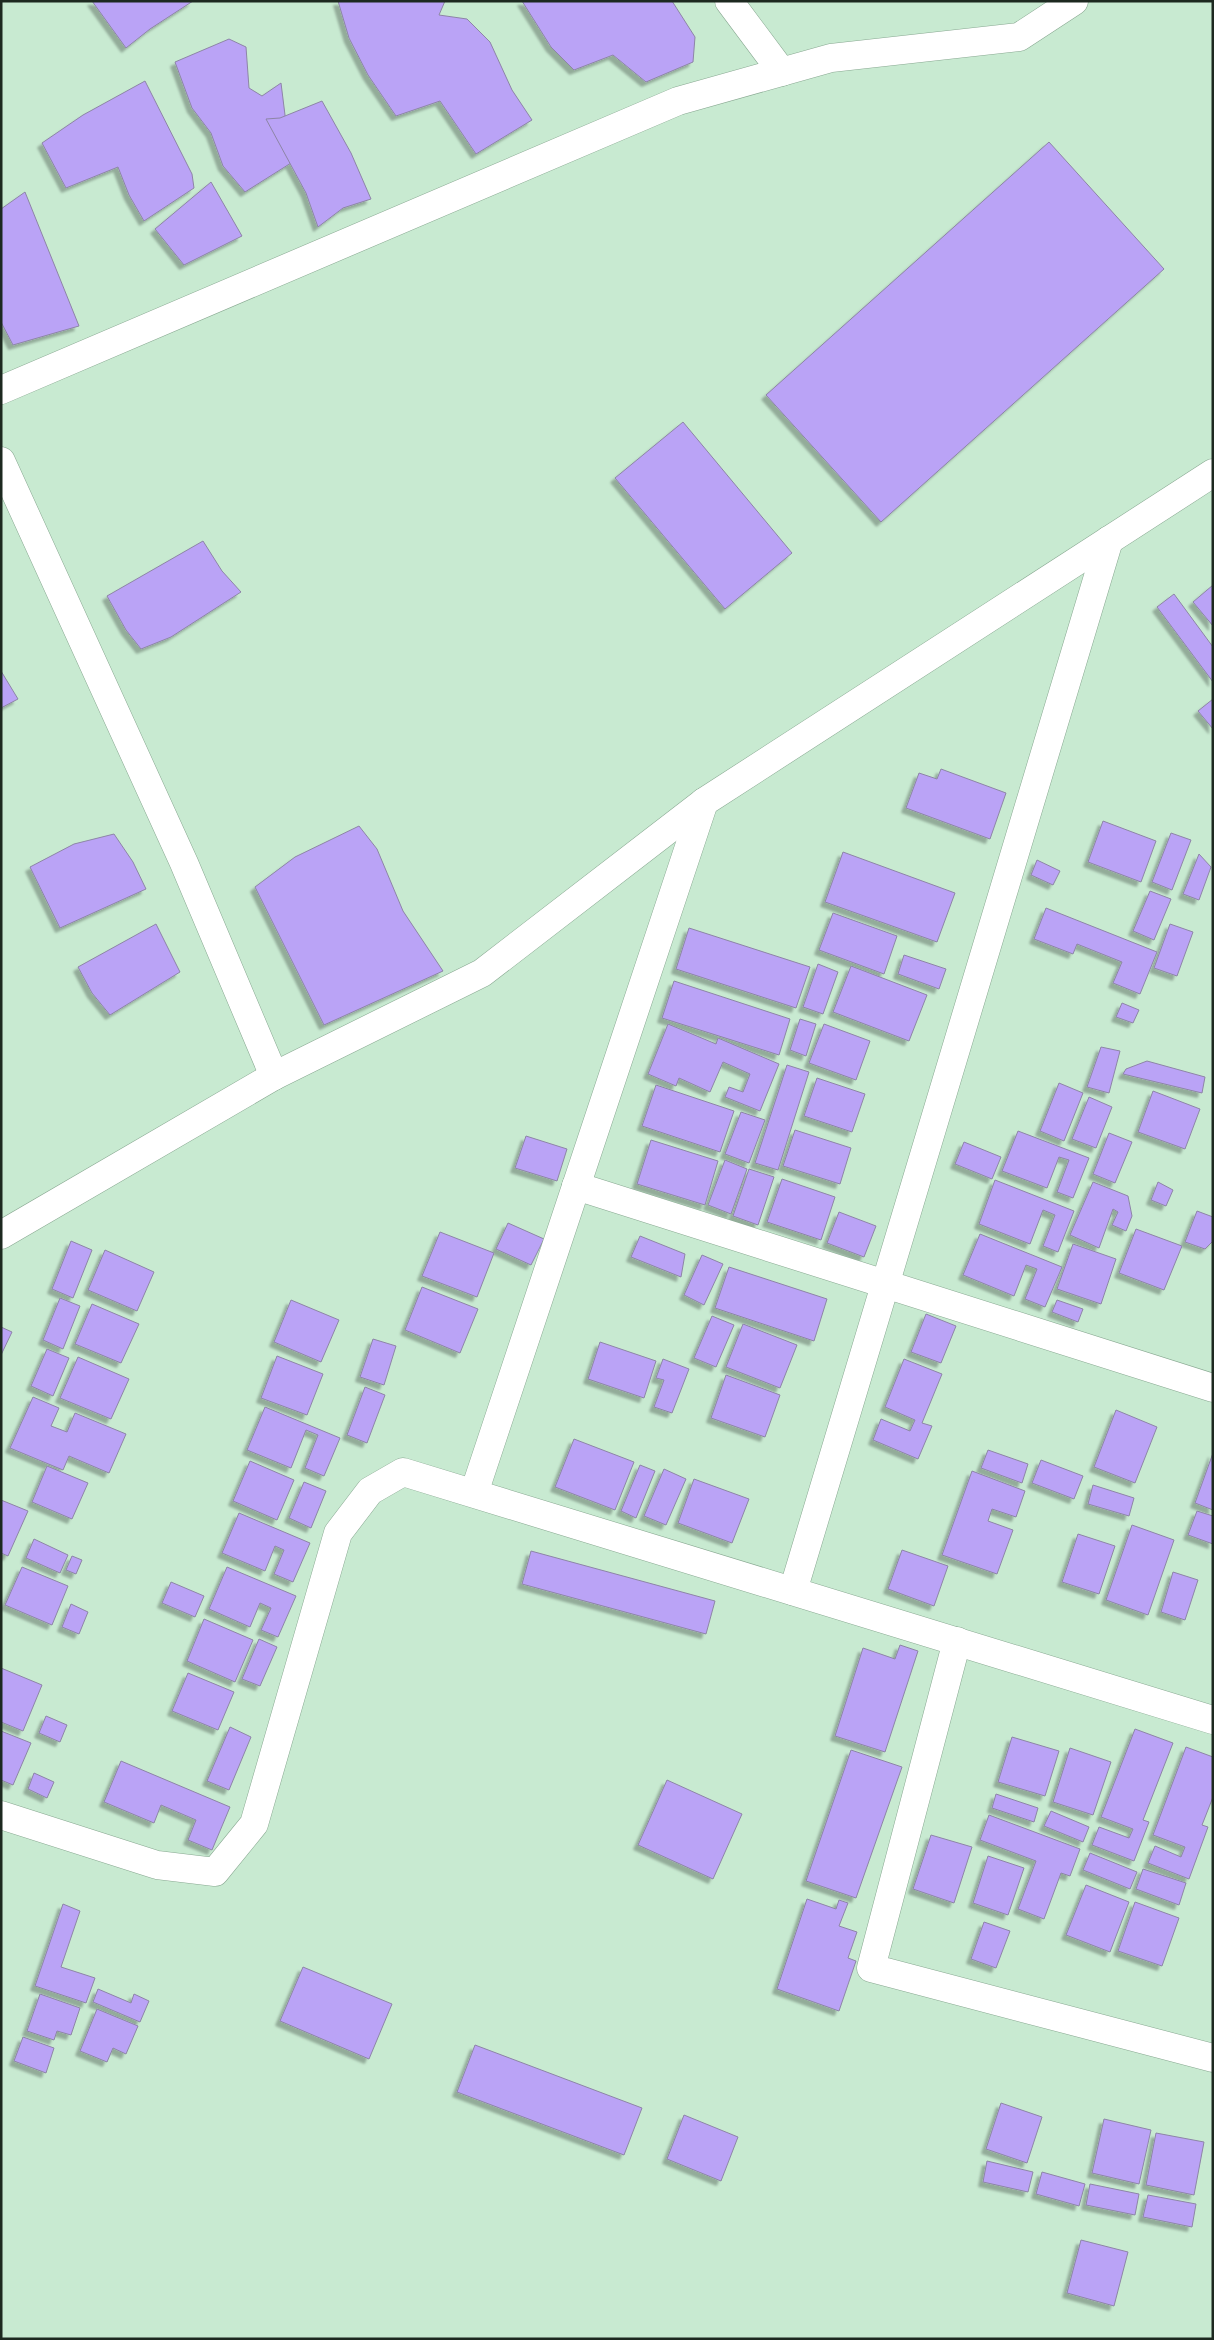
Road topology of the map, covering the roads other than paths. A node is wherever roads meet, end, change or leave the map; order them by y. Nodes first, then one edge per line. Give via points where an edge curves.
1 (729, 1) edge
2 (1074, 1) edge
3 (782, 72) junction
4 (1, 390) edge
5 (1, 461) edge
6 (1213, 473) edge
7 (1109, 540) junction
8 (704, 802) junction
9 (274, 1076) junction
10 (576, 1186) junction
11 (1, 1235) edge
12 (885, 1284) junction
13 (1213, 1388) edge
14 (474, 1494) junction
15 (793, 1592) junction
16 (957, 1641) junction
17 (1213, 1720) edge
18 (1, 1814) edge
19 (1213, 2058) edge

1 - 3 street
2 - 3 street via 1019,37 831,58
3 - 4 street via 678,101
5 - 9 street via 184,863
6 - 7 street
7 - 8 street
7 - 12 street
8 - 9 street via 482,972
8 - 10 street
9 - 11 street
10 - 12 street
10 - 14 street
12 - 13 street
12 - 15 street
14 - 15 street
14 - 18 street via 403,1472 370,1491 338,1532 254,1824 215,1872 156,1865
15 - 16 street
16 - 17 street
16 - 19 street via 871,1968

